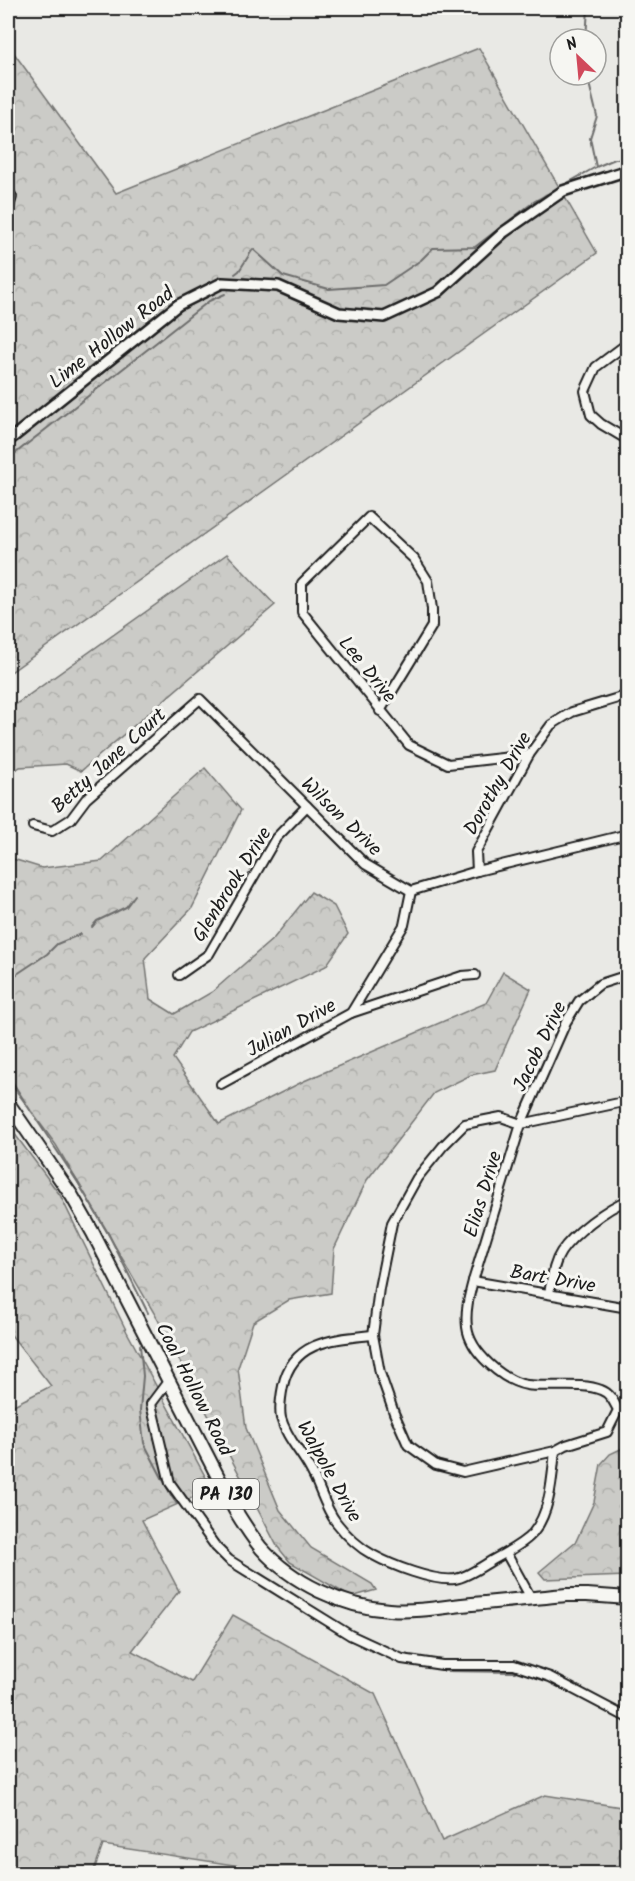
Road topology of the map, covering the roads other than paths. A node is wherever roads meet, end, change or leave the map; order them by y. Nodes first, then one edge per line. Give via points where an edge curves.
1 (627, 170) edge
2 (8, 190) edge
3 (8, 210) edge
4 (627, 343) edge
5 (623, 435) edge
6 (627, 440) edge
7 (8, 441) edge
8 (627, 694) edge
9 (200, 699) joint
10 (380, 711) junction
11 (529, 755) junction
12 (307, 806) junction
13 (33, 826) dead end
14 (627, 834) edge
15 (477, 871) junction
16 (411, 891) junction
17 (179, 975) dead end
18 (475, 975) dead end
19 (627, 975) edge
20 (351, 1013) junction
21 (221, 1084) dead end
22 (627, 1101) edge
23 (8, 1102) edge
24 (521, 1124) junction
25 (627, 1200) edge
26 (473, 1281) junction
27 (549, 1293) junction
28 (627, 1308) edge
29 (373, 1335) junction
30 (169, 1380) junction
31 (555, 1451) junction
32 (506, 1552) junction
33 (531, 1598) junction
34 (627, 1598) edge
35 (627, 1718) edge

1 - 7 street, Lime Hollow Road via 563,191 504,232 438,292 384,316 339,313 278,286 222,283 178,305
2 - 3 street via 12,198
4 - 5 street via 596,367 585,391 591,415
5 - 6 street
8 - 11 street, Dorothy Drive via 572,712 551,725
9 - 12 street, Wilson Drive
9 - 13 street, Betty Jane Court via 86,799 71,819 52,831
10 - 10 street, Lee Drive via 302,612 302,584 369,518 414,560 428,581 432,609 432,626
10 - 11 street, Lee Drive via 409,745 448,764
11 - 15 street, Dorothy Drive via 476,852
12 - 16 street, Wilson Drive via 364,864
12 - 17 street, Glenbrook Drive via 276,838 209,954
14 - 15 street
15 - 16 street
16 - 20 street, Julian Drive via 404,925
18 - 20 street
19 - 24 street, Jacob Drive via 600,984 579,1001
20 - 21 street, Julian Drive
22 - 24 street
23 - 30 main road, Coal Hollow Road / PA 130 via 72,1196
24 - 26 street, Elias Drive
24 - 29 street, Elias Drive via 501,1117 465,1124 417,1178 392,1223
25 - 27 street via 605,1212 561,1251
26 - 27 street, Bart Drive
26 - 31 street, Elias Drive via 467,1328 475,1348 489,1364 525,1385 600,1389 612,1398 618,1410 607,1432
27 - 28 street, Bart Drive
29 - 31 street, Elias Drive via 380,1373 408,1445 436,1466 463,1472
29 - 32 street, Walpole Drive via 328,1340 300,1354 286,1374 281,1398 281,1417 290,1439 310,1469 335,1521 350,1539 372,1555 424,1576 455,1579
30 - 33 main road, Coal Hollow Road / PA 130 via 241,1520 262,1548 312,1587 351,1603 381,1609 411,1610
30 - 35 street via 151,1404 170,1483 229,1560 350,1635 402,1659 442,1665 514,1665 550,1677
31 - 32 street, Walpole Drive via 542,1517 534,1532
32 - 33 street
33 - 34 main road, Coal Hollow Road / PA 130

